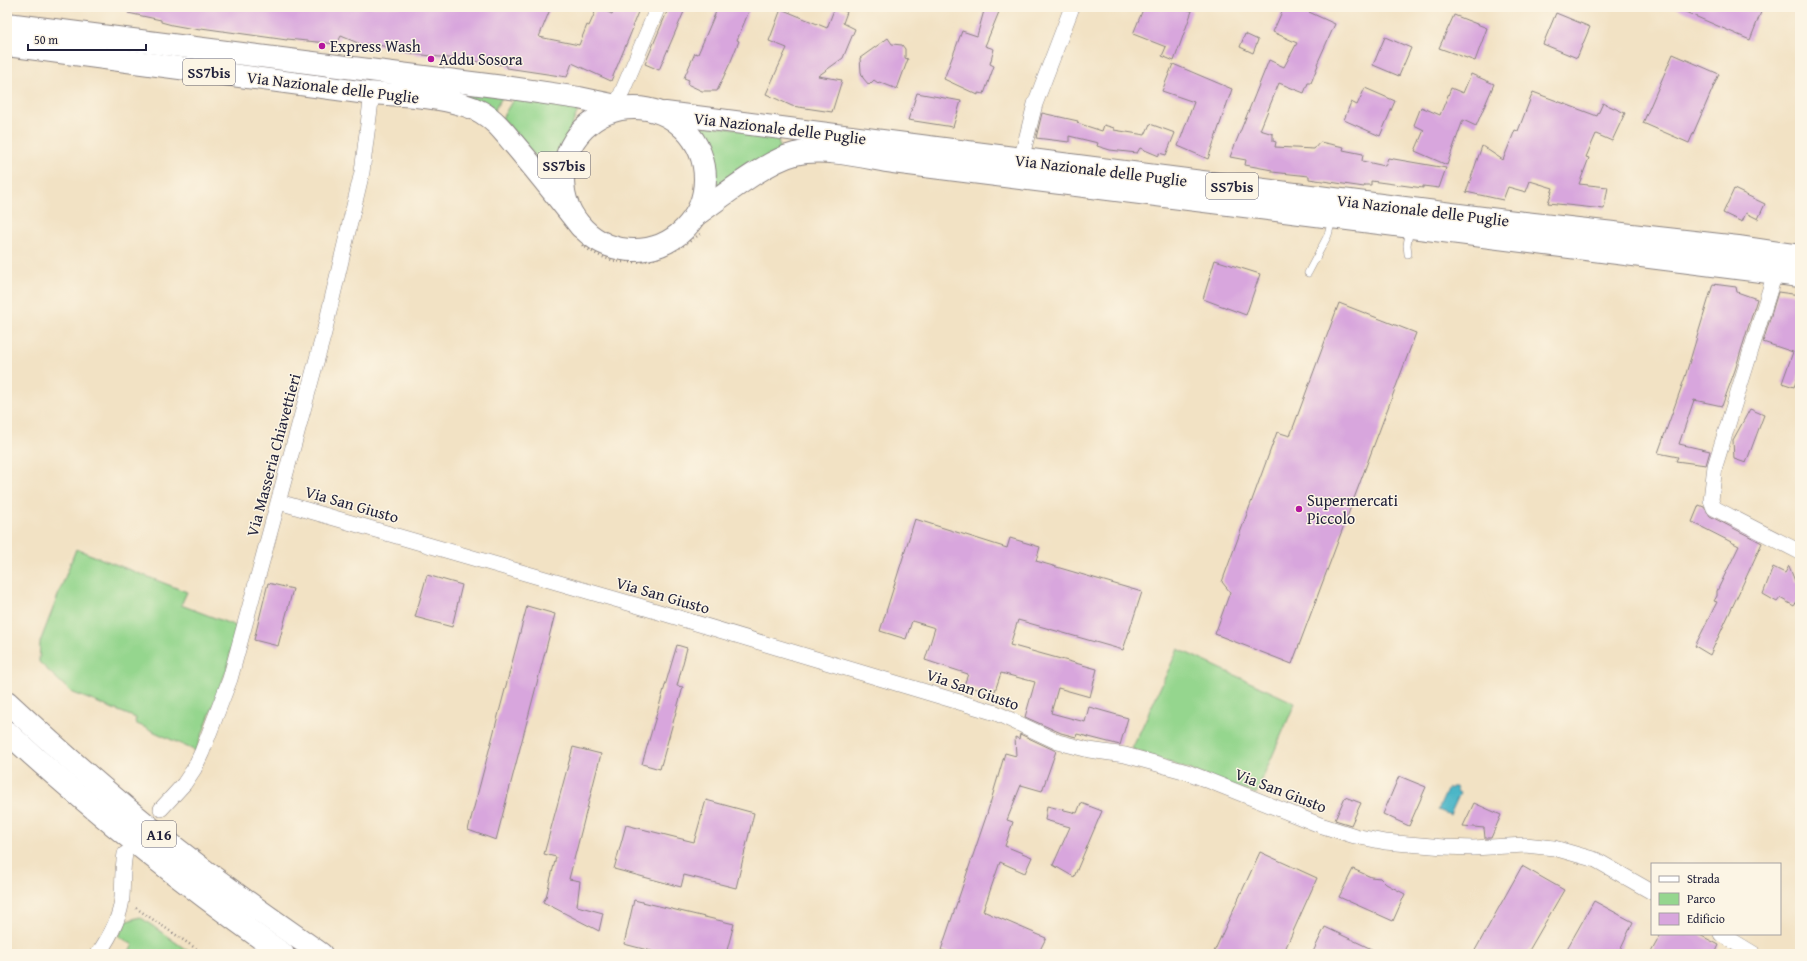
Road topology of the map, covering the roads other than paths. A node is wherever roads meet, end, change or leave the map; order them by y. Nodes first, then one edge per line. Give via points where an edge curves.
1 (658, 7) edge
2 (1072, 7) edge
3 (7, 24) edge
4 (7, 45) edge
5 (367, 93) junction
6 (618, 106) junction
7 (665, 113) junction
8 (1020, 160) junction
9 (1334, 216) junction
10 (699, 223) junction
11 (1410, 226) junction
12 (580, 235) junction
13 (1408, 254) dead end
14 (1800, 256) edge
15 (1308, 273) dead end
16 (1775, 273) junction
17 (1800, 276) edge
18 (279, 502) junction
19 (1800, 552) edge
20 (7, 702) edge
21 (7, 732) edge
22 (161, 809) dead end
23 (125, 854) dead end
24 (1651, 891) edge
25 (1723, 935) edge
26 (98, 954) edge
27 (283, 954) edge
28 (321, 954) edge
29 (1754, 954) edge

1 - 6 street
2 - 8 street via 1035,104
3 - 6 main road, Via Nazionale delle Puglie / SS7bis via 511,88
4 - 5 main road, Via Nazionale delle Puglie / SS7bis
5 - 12 main road, Via Nazionale delle Puglie / SS7bis via 434,99 462,104 480,112 492,120 518,149
5 - 18 street, Via Masseria Chiavettieri via 371,101 362,172 324,333
6 - 7 main road, Via Nazionale delle Puglie / SS7bis via 643,106
6 - 12 main road, Via Nazionale delle Puglie / SS7bis via 583,129 570,146 563,167 563,189
7 - 8 main road, Via Nazionale delle Puglie / SS7bis
7 - 10 main road, Via Nazionale delle Puglie / SS7bis via 684,128 698,147 705,169
8 - 14 main road, Via Nazionale delle Puglie / SS7bis
9 - 10 main road, Via Nazionale delle Puglie / SS7bis via 828,152 795,154 765,167
9 - 11 main road, Via Nazionale delle Puglie / SS7bis
9 - 15 lane via 1328,235
10 - 12 main road, Via Nazionale delle Puglie / SS7bis via 664,245 642,251 620,250
11 - 13 lane
11 - 16 main road, Via Nazionale delle Puglie / SS7bis
16 - 17 main road, Via Nazionale delle Puglie / SS7bis
16 - 19 street via 1715,466 1711,500 1714,508
18 - 22 street, Via Masseria Chiavettieri via 230,678 218,712 194,769
18 - 24 street, Via San Giusto via 996,713 1058,742 1187,772 1320,825 1355,836 1385,842 1444,847 1525,845 1554,848 1596,860
20 - 28 main road, A16 via 190,860
21 - 27 main road, A16 via 176,876
23 - 26 street via 118,918
25 - 29 street

